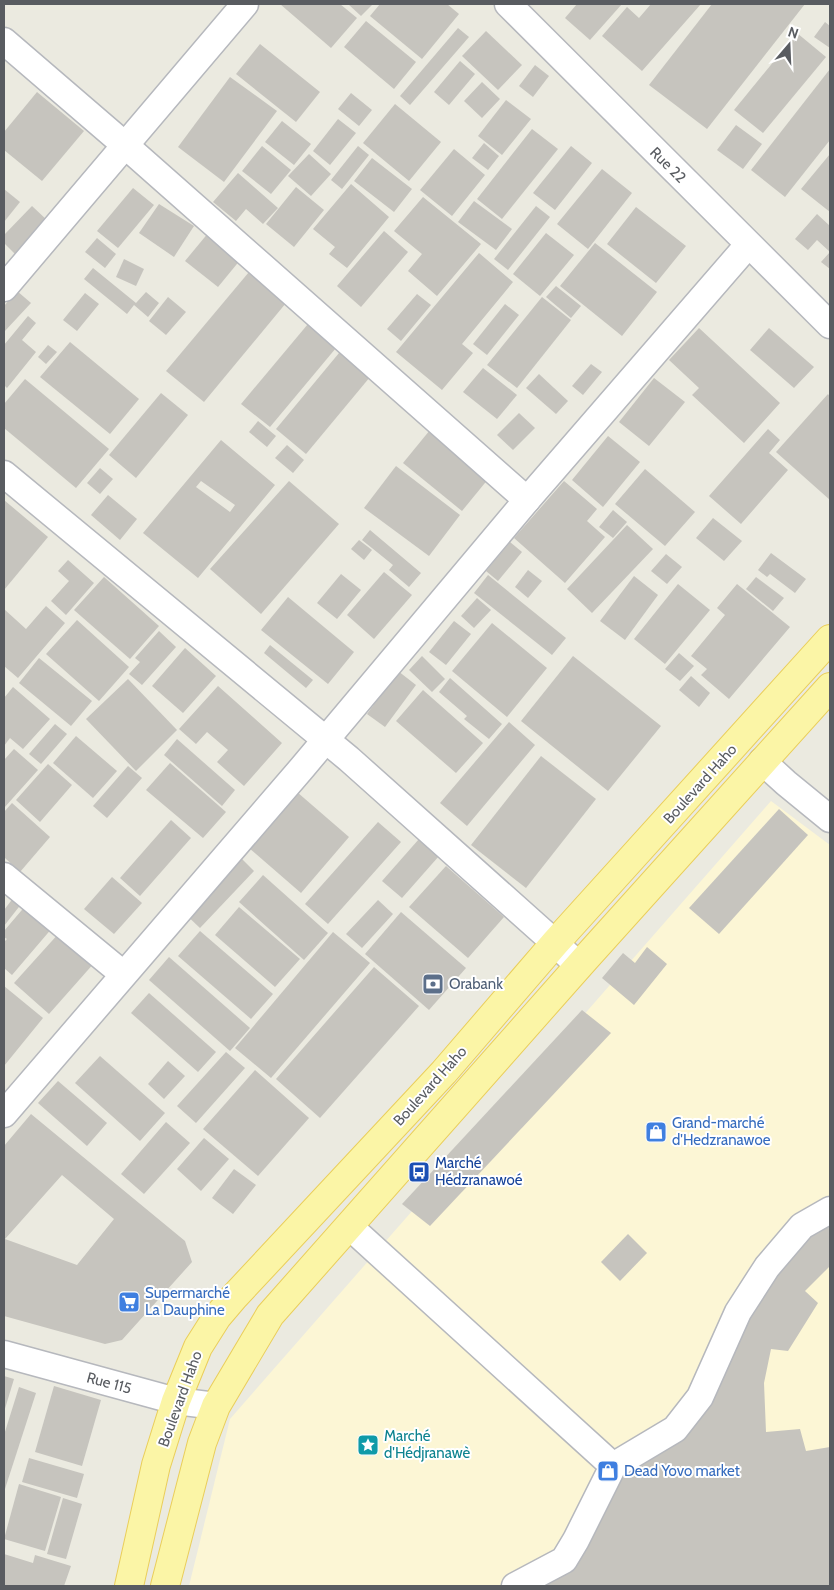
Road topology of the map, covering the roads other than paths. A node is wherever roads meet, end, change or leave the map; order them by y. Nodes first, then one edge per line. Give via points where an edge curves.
1 (245, 4) edge
2 (508, 4) edge
3 (4, 41) edge
4 (126, 146) junction
5 (748, 245) junction
6 (4, 288) edge
7 (830, 325) edge
8 (4, 474) edge
9 (527, 500) junction
10 (830, 639) edge
11 (830, 686) edge
12 (325, 739) junction
13 (762, 761) junction
14 (830, 819) edge
15 (4, 876) edge
16 (555, 943) junction
17 (579, 966) junction
18 (123, 974) junction
19 (4, 1114) edge
20 (830, 1210) edge
21 (349, 1226) junction
22 (4, 1354) edge
23 (176, 1401) junction
24 (216, 1406) junction
25 (613, 1466) junction
26 (129, 1586) edge
27 (165, 1586) edge
28 (515, 1586) edge

1 - 4 street
2 - 5 street, Rue 22
3 - 4 street
4 - 6 street
4 - 9 street
5 - 7 street, Rue 22
5 - 9 street
8 - 12 street
9 - 12 street
10 - 16 main road, Boulevard Haho
11 - 13 main road, Boulevard Haho
12 - 16 street
12 - 18 street
13 - 14 street
13 - 17 main road, Boulevard Haho
15 - 18 street
16 - 17 street
16 - 23 main road, Boulevard Haho via 444,1072 216,1317 198,1347
17 - 21 main road, Boulevard Haho
18 - 19 street
20 - 25 street via 802,1226 767,1267 738,1312 700,1397 675,1429
21 - 24 main road, Boulevard Haho via 270,1315
21 - 25 street
22 - 23 street, Rue 115
23 - 24 street, Rue 115
23 - 26 main road, Boulevard Haho via 156,1465
24 - 27 main road, Boulevard Haho via 202,1443
25 - 28 street via 564,1560

